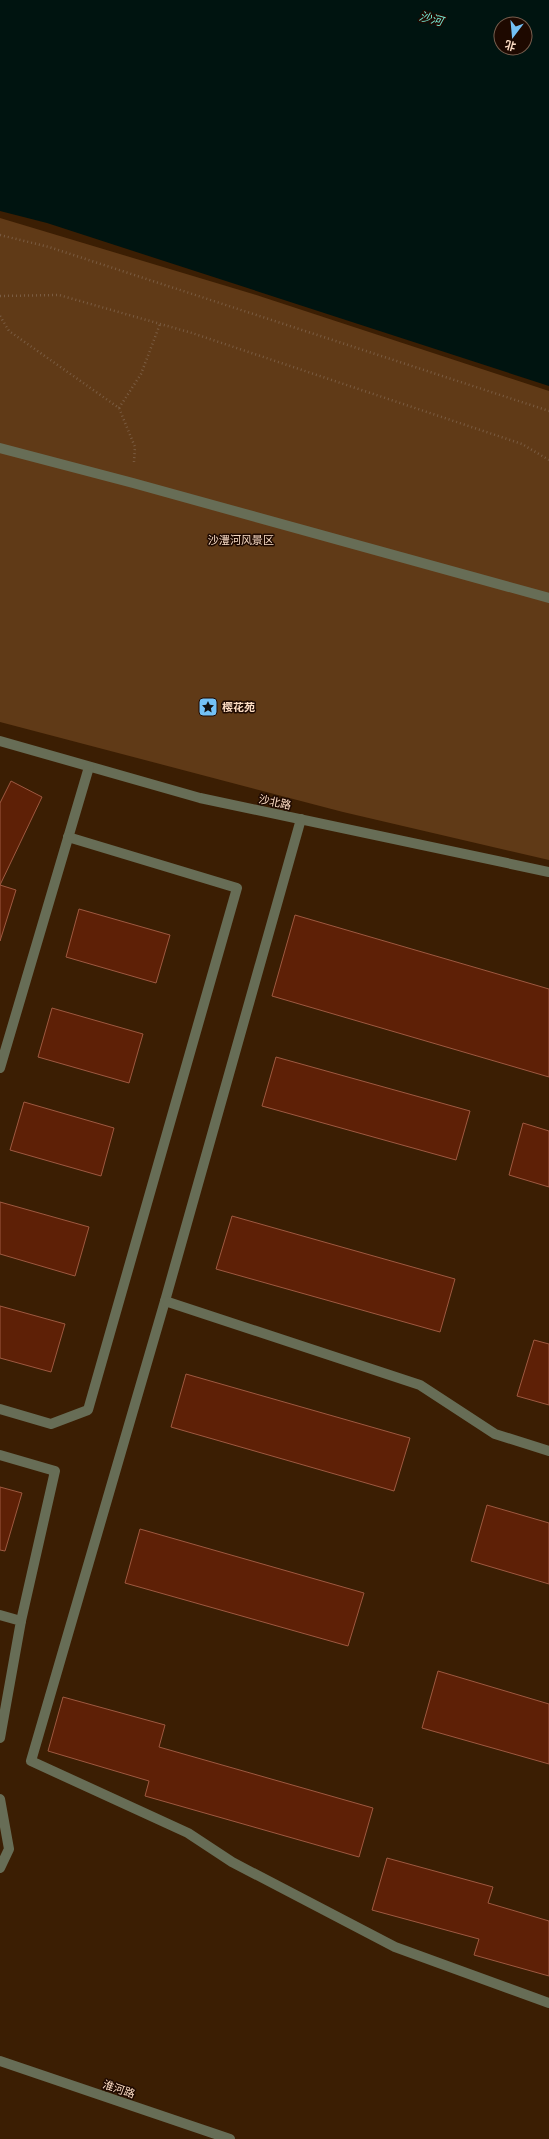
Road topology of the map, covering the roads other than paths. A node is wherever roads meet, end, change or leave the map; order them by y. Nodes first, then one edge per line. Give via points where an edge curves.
1 (0, 448) edge
2 (549, 598) edge
3 (0, 741) edge
4 (89, 766) junction
5 (301, 819) junction
6 (68, 837) junction
7 (549, 872) edge
8 (0, 1068) edge
9 (165, 1301) junction
10 (0, 1409) edge
11 (549, 1451) edge
12 (0, 1455) edge
13 (0, 1615) edge
14 (21, 1621) junction
15 (0, 1738) edge
16 (0, 1799) edge
17 (0, 1868) edge
18 (549, 2003) edge
19 (0, 2061) edge
20 (230, 2139) edge

1 - 2 street
3 - 4 street, 沙北路
4 - 5 street, 沙北路 via 200,798
4 - 6 street
5 - 7 street, 沙北路
5 - 9 street
6 - 8 street
6 - 10 street via 237,888 88,1410 51,1424
9 - 11 street via 420,1384 496,1434
9 - 18 street via 31,1761 188,1833 232,1862 395,1947
12 - 14 street via 55,1471
13 - 14 street
14 - 15 street
16 - 17 street via 9,1850
19 - 20 street, 淮河路

